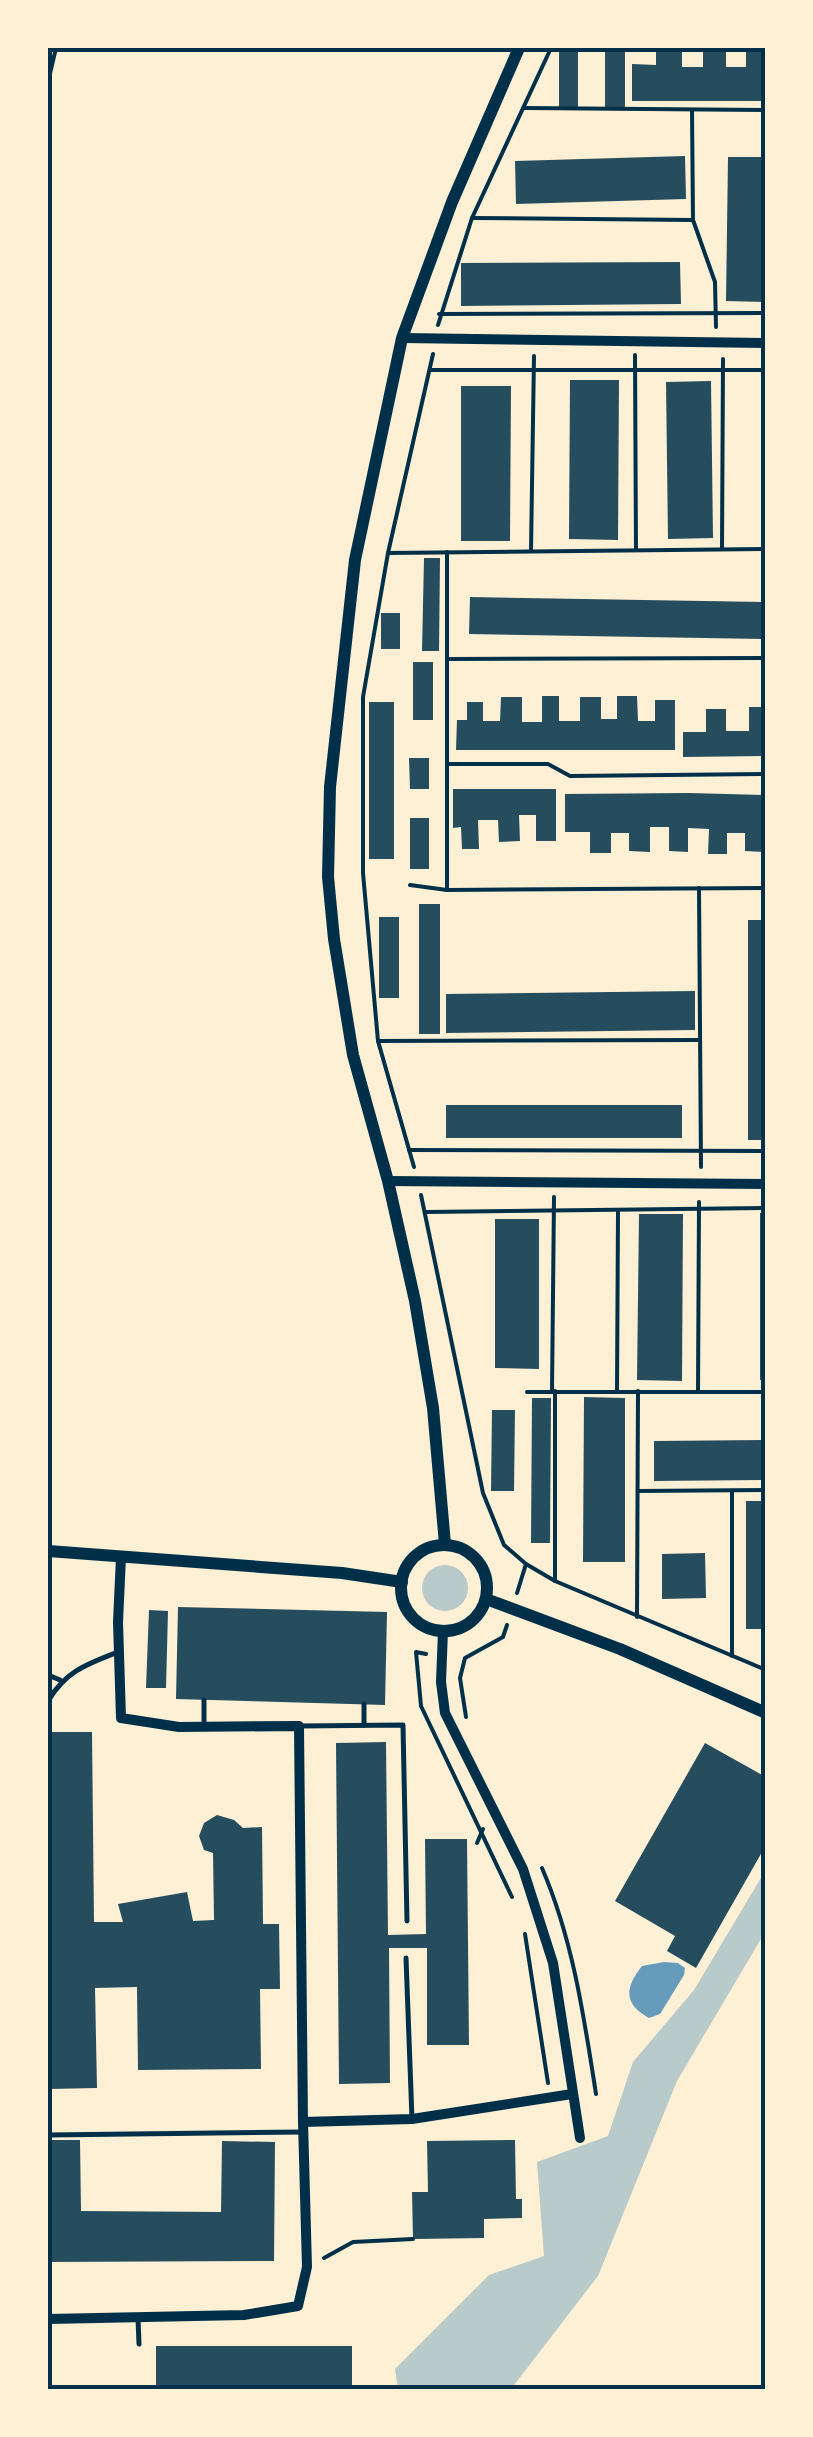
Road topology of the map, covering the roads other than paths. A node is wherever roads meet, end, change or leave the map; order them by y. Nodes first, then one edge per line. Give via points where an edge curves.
1 (519, 48) edge
2 (402, 338) junction
3 (766, 343) edge
4 (388, 1180) junction
5 (766, 1184) edge
6 (446, 1544) junction
7 (48, 1551) edge
8 (121, 1557) junction
9 (402, 1582) junction
10 (486, 1600) junction
11 (443, 1631) junction
12 (118, 1652) junction
13 (48, 1676) edge
14 (60, 1680) junction
15 (48, 1700) edge
16 (204, 1700) dead end
17 (364, 1704) dead end
18 (766, 1713) edge
19 (364, 1725) junction
20 (204, 1726) junction
21 (298, 1726) junction
22 (407, 1921) dead end
23 (406, 1958) dead end
24 (572, 2094) junction
25 (412, 2118) junction
26 (303, 2127) junction
27 (48, 2135) edge
28 (580, 2138) dead end
29 (138, 2318) junction
30 (48, 2319) edge
31 (139, 2344) dead end

1 - 2 street
2 - 3 street
2 - 4 street via 354,560 330,787 328,876 354,1055
4 - 5 street
4 - 6 street via 433,1408
6 - 9 street via 421,1551
6 - 10 street via 479,1562
7 - 8 street
8 - 9 street
8 - 12 street
9 - 11 street via 402,1597 417,1621
10 - 11 street via 470,1622
10 - 18 street via 620,1648
11 - 24 street via 445,1713 524,1868 554,1963
12 - 14 lane
12 - 20 street via 121,1718
13 - 14 lane
14 - 15 lane
16 - 20 lane
17 - 19 lane
19 - 21 lane
19 - 22 lane via 403,1724
20 - 21 street
21 - 26 street
23 - 25 lane
24 - 25 street
24 - 28 street
25 - 26 street
26 - 27 lane
26 - 29 street via 307,2268 298,2306
29 - 30 street
29 - 31 lane

